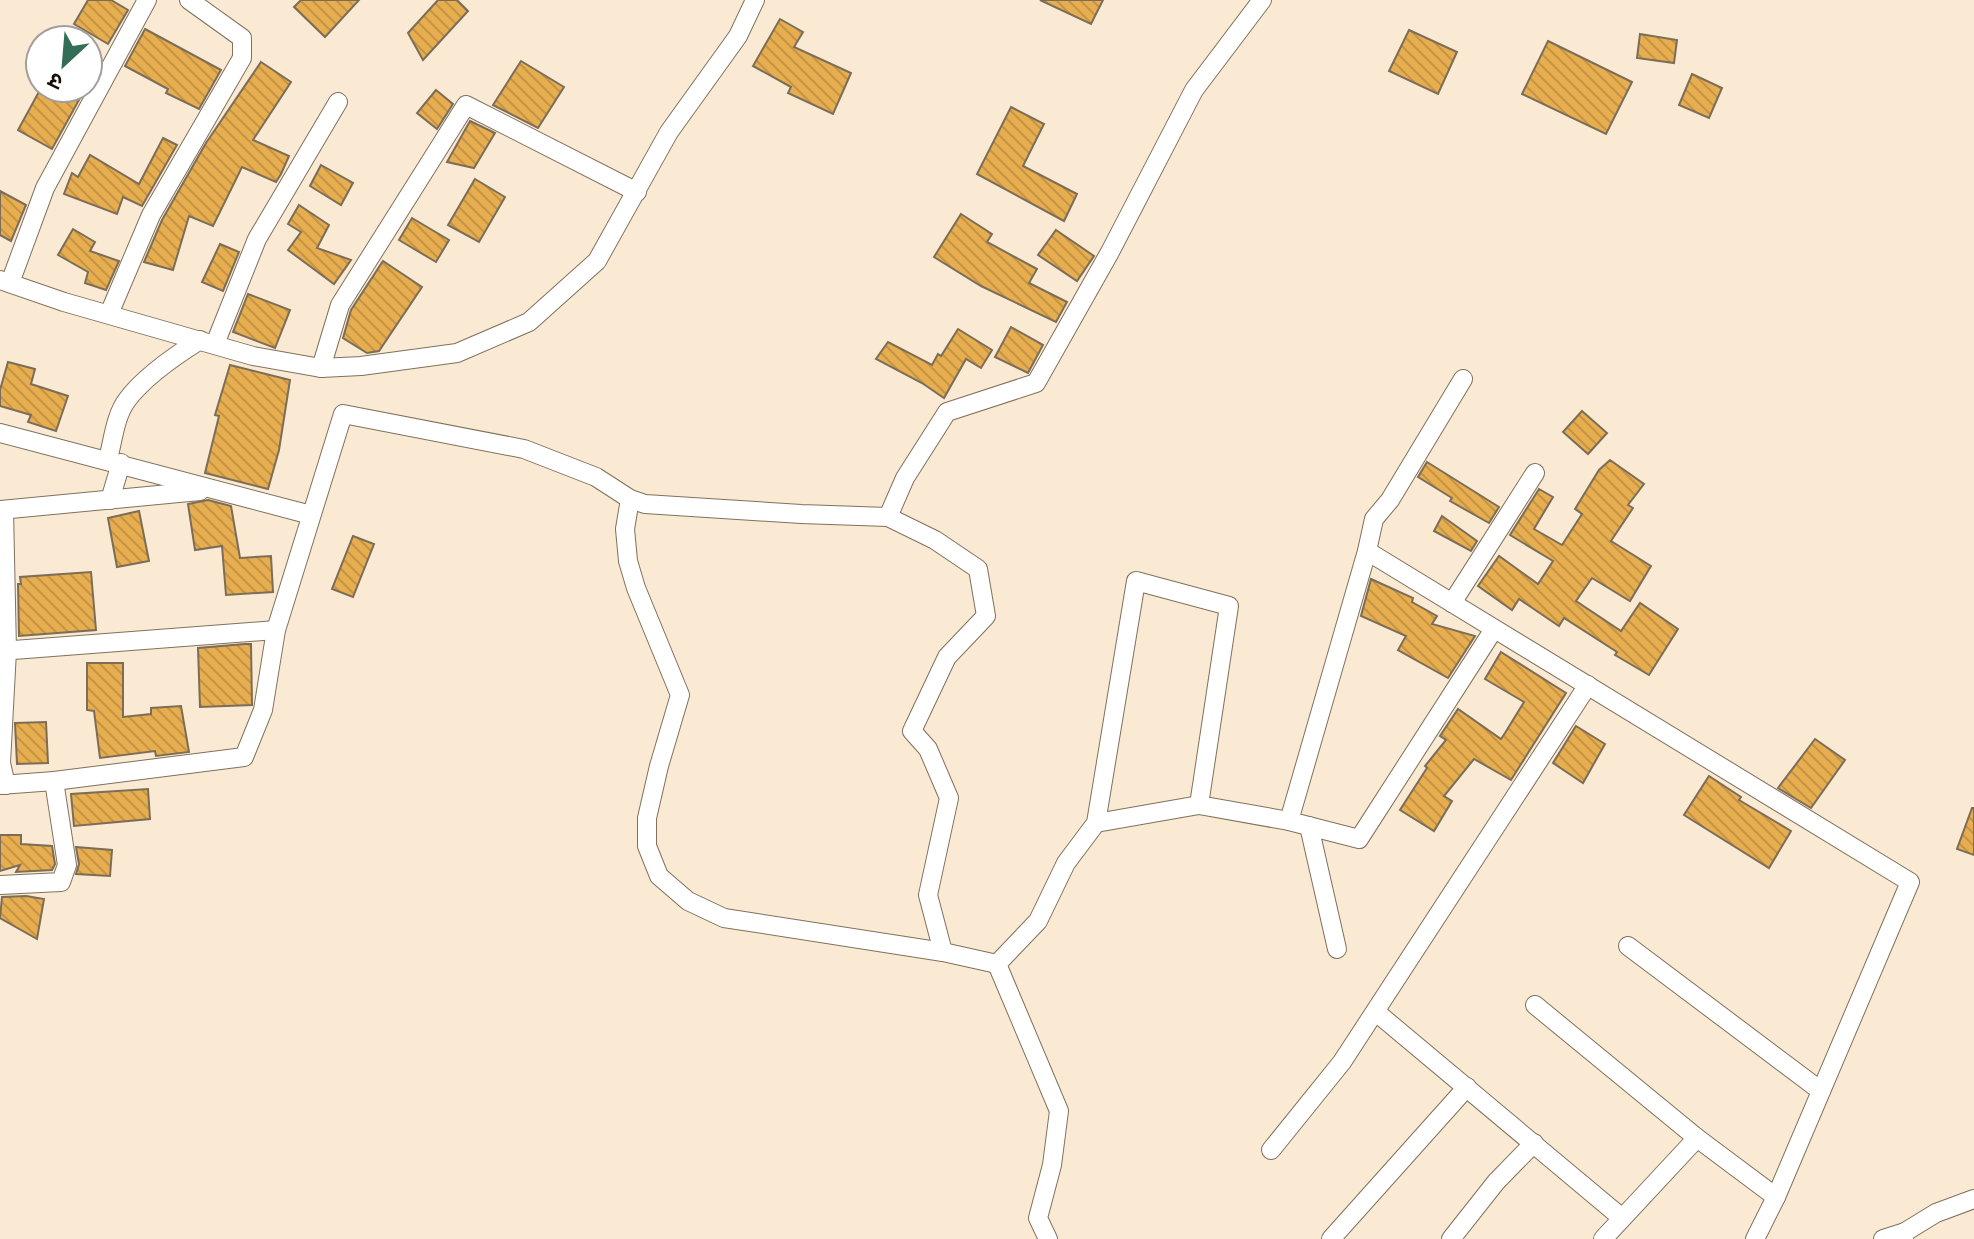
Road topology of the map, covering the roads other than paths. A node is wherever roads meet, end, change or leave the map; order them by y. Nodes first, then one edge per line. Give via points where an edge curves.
1 (147, 0) edge
2 (189, 0) edge
3 (755, 0) edge
4 (1262, 0) edge
5 (338, 102) dead end
6 (637, 192) junction
7 (5, 281) edge
8 (109, 314) junction
9 (207, 342) junction
10 (321, 368) junction
11 (1463, 379) dead end
12 (0, 433) edge
13 (114, 461) junction
14 (1535, 473) dead end
15 (213, 490) junction
16 (630, 499) junction
17 (110, 500) junction
18 (2, 510) edge
19 (311, 515) junction
20 (888, 517) junction
21 (1367, 551) junction
22 (1452, 603) junction
23 (1494, 629) junction
24 (276, 630) junction
25 (4, 651) edge
26 (1588, 685) junction
27 (54, 781) junction
28 (3, 785) edge
29 (1199, 805) junction
30 (1289, 821) junction
31 (1096, 823) junction
32 (1309, 826) junction
33 (0, 885) edge
34 (1628, 946) dead end
35 (1337, 949) dead end
36 (943, 952) junction
37 (997, 964) junction
38 (1535, 1005) dead end
39 (1376, 1012) junction
40 (1467, 1087) junction
41 (1821, 1091) junction
42 (1697, 1138) junction
43 (1534, 1143) junction
44 (1271, 1150) dead end
45 (1776, 1197) junction
46 (1974, 1199) edge
47 (1622, 1218) junction
48 (1904, 1236) edge
49 (1048, 1239) edge
50 (1331, 1239) edge
51 (1451, 1239) edge
52 (1603, 1239) edge
53 (1755, 1239) edge
54 (1883, 1239) edge

1 - 7 street via 45,188
2 - 8 street via 242,38 242,58 151,215
3 - 6 street via 738,36 669,132
4 - 20 street via 1194,90 1036,383 947,412 905,478
5 - 9 street via 257,239
6 - 10 street via 597,261 529,322 457,353
6 - 10 street via 466,105 340,305
7 - 8 street
8 - 9 street
9 - 10 street
9 - 13 street via 172,357 127,400 119,418
11 - 21 street via 1374,519
12 - 13 street
13 - 15 street
13 - 17 street
14 - 22 street
15 - 17 street
15 - 19 street
16 - 19 street via 596,477 524,449 343,414
16 - 20 street
16 - 36 street via 625,529 628,561 680,695 647,818 647,846 659,876 688,901 724,918
17 - 18 street
18 - 25 street
19 - 24 street
20 - 36 street via 978,569 986,616 947,657 912,731 928,749 949,798 928,895
21 - 22 street
21 - 30 street
22 - 23 street
23 - 26 street
23 - 32 street via 1359,839
24 - 25 street
24 - 27 street via 263,710 244,757
25 - 28 street
26 - 39 street
26 - 41 street via 1910,882
27 - 28 street
27 - 33 street via 67,865 61,882
29 - 30 street
29 - 31 street
29 - 31 street via 1229,606 1136,581
30 - 32 street
31 - 37 street via 1066,863 1038,921
32 - 35 street
34 - 41 street
36 - 37 street
37 - 49 street via 1059,1111 1038,1218
38 - 42 street
39 - 40 street
39 - 44 street
40 - 43 street
40 - 50 street
41 - 45 street
42 - 45 street
42 - 47 street
43 - 47 street
43 - 51 street
45 - 53 street
46 - 48 street via 1936,1213
47 - 52 street
48 - 54 street

